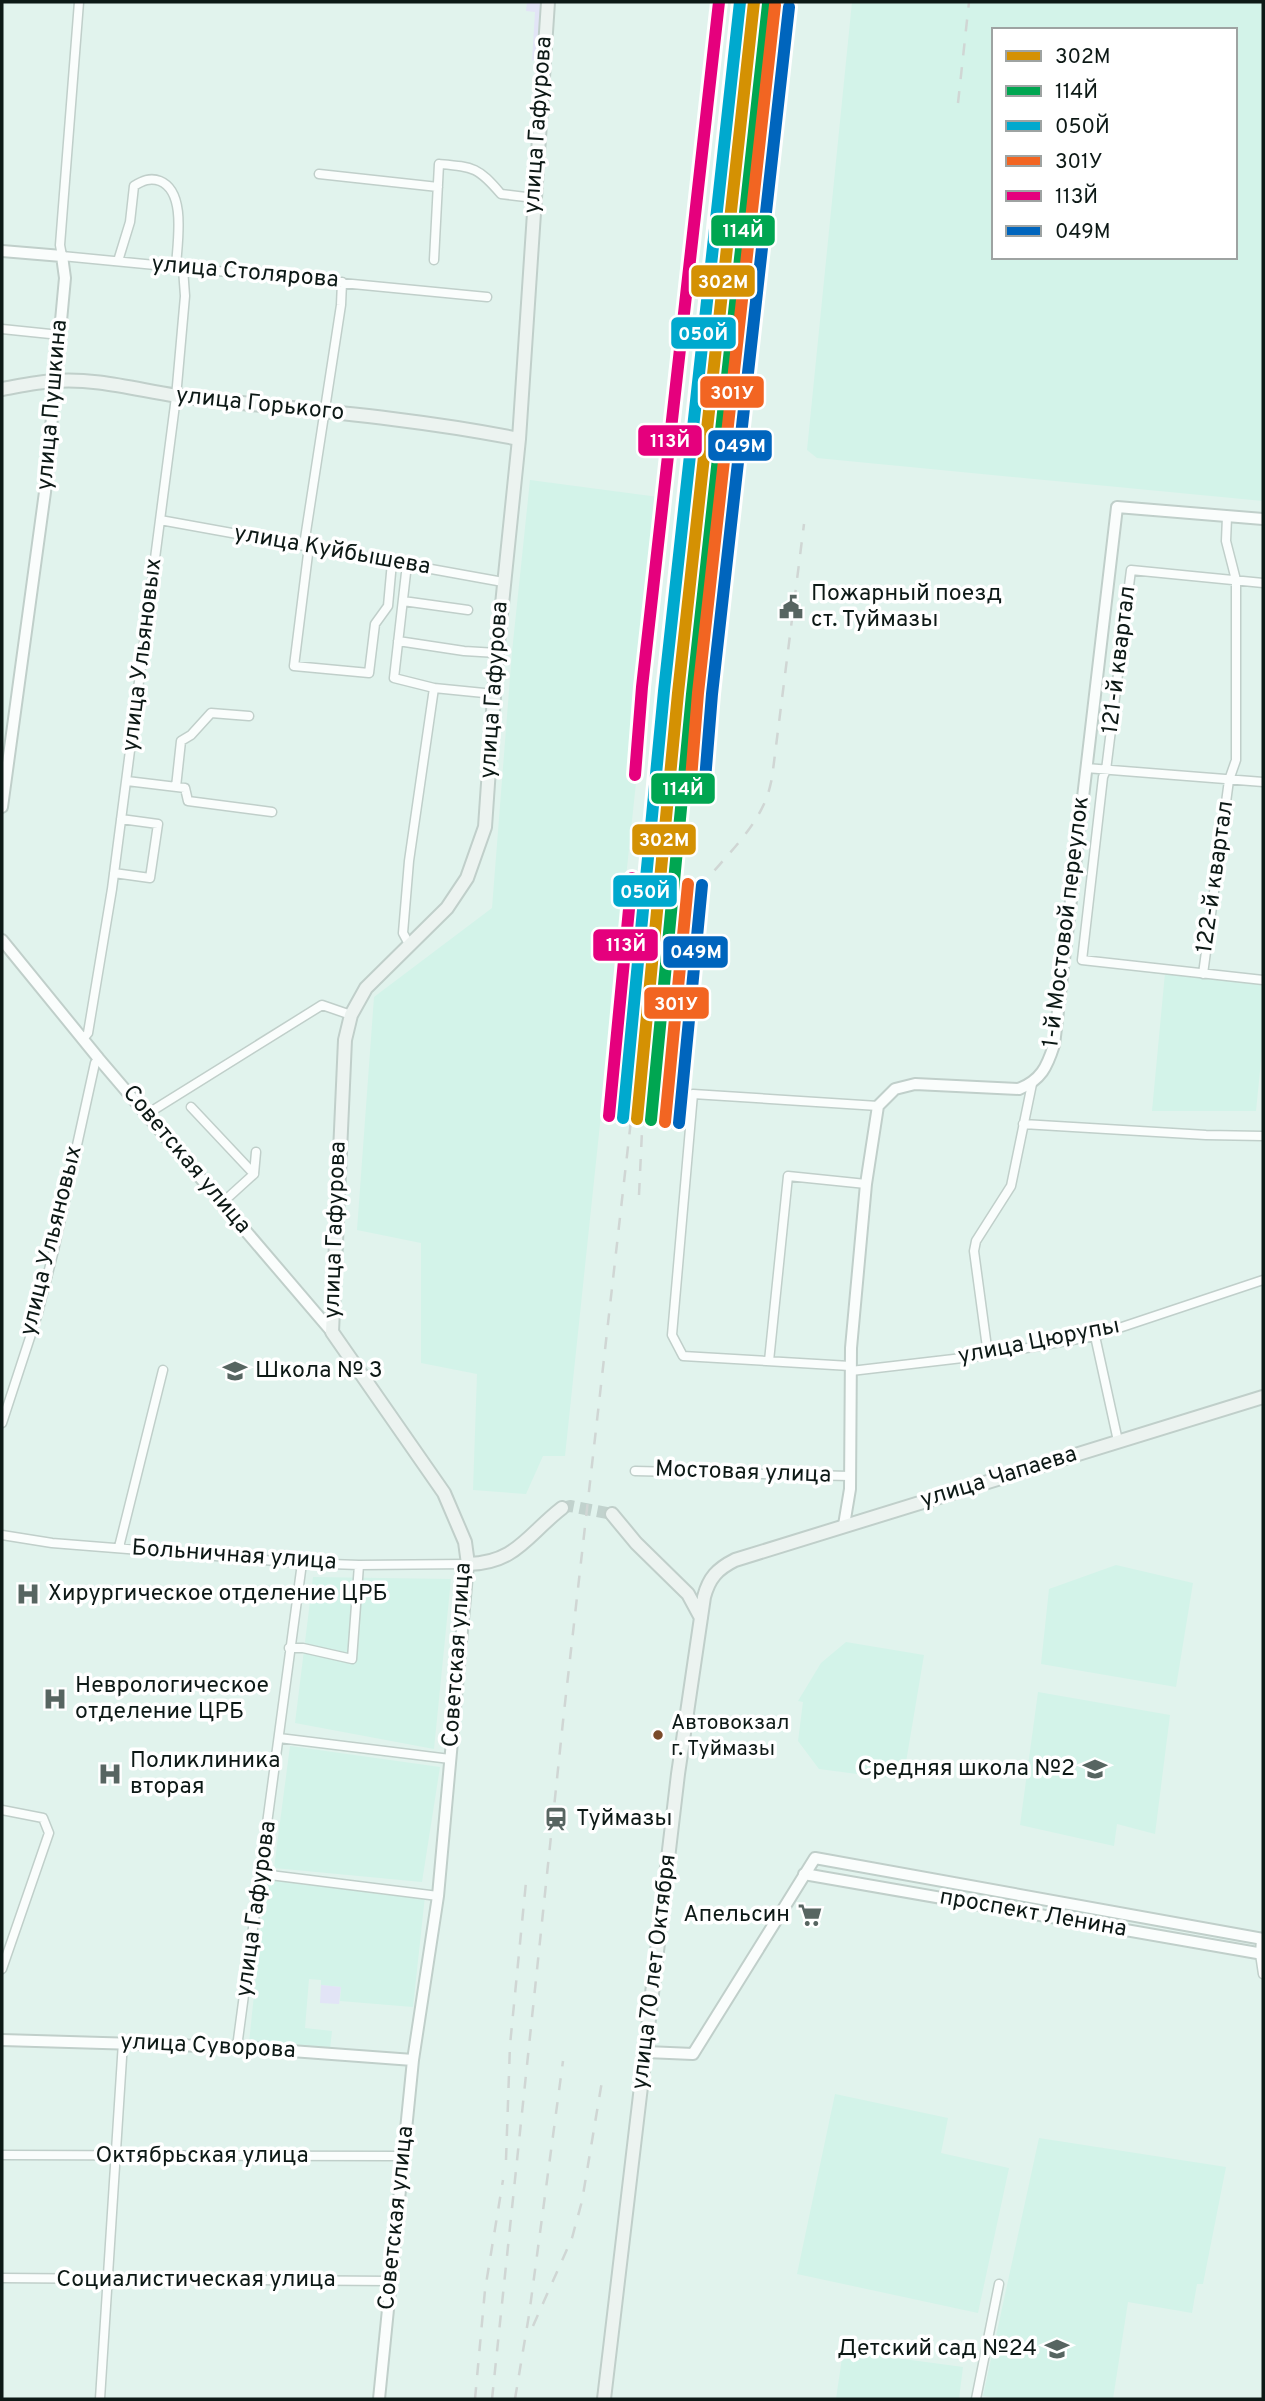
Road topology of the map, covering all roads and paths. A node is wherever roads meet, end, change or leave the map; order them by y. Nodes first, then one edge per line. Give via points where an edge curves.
1 (79, 2) edge
2 (548, 2) edge
3 (319, 174) dead end
4 (438, 187) junction
5 (534, 198) junction
6 (2, 251) edge
7 (62, 256) junction
8 (118, 261) junction
9 (434, 261) dead end
10 (179, 268) junction
11 (342, 282) junction
12 (487, 298) dead end
13 (2, 329) edge
14 (60, 335) junction
15 (56, 381) junction
16 (2, 389) edge
17 (176, 397) junction
18 (324, 411) junction
19 (519, 439) junction
20 (1227, 517) junction
21 (1263, 519) edge
22 (160, 520) junction
23 (306, 546) junction
24 (392, 562) junction
25 (407, 565) junction
26 (1236, 580) junction
27 (503, 582) junction
28 (1263, 583) edge
29 (403, 601) junction
30 (468, 610) dead end
31 (398, 641) junction
32 (496, 653) junction
33 (434, 688) junction
34 (494, 694) junction
35 (248, 716) dead end
36 (1086, 768) junction
37 (1106, 770) junction
38 (127, 780) junction
39 (1229, 780) junction
40 (1263, 782) edge
41 (176, 786) junction
42 (2, 807) edge
43 (272, 812) dead end
44 (121, 819) junction
45 (114, 873) junction
46 (2, 940) edge
47 (409, 944) junction
48 (1203, 974) junction
49 (1263, 980) edge
50 (351, 1015) junction
51 (83, 1039) junction
52 (99, 1059) junction
53 (1032, 1084) junction
54 (878, 1106) junction
55 (191, 1107) dead end
56 (147, 1114) junction
57 (1024, 1124) junction
58 (1263, 1136) edge
59 (256, 1152) dead end
60 (254, 1174) junction
61 (866, 1184) junction
62 (222, 1203) junction
63 (1263, 1280) edge
64 (332, 1332) junction
65 (1095, 1336) junction
66 (988, 1355) junction
67 (769, 1361) junction
68 (850, 1369) junction
69 (163, 1370) dead end
70 (1263, 1398) edge
71 (2, 1423) edge
72 (1118, 1441) junction
73 (635, 1471) dead end
74 (850, 1476) junction
75 (562, 1508) dead end
76 (612, 1514) tunnel mouth
77 (844, 1525) junction
78 (2, 1535) edge
79 (119, 1547) junction
80 (735, 1560) joint
81 (302, 1563) junction
82 (468, 1564) junction
83 (359, 1565) junction
84 (701, 1618) junction
85 (289, 1648) junction
86 (279, 1738) junction
87 (450, 1759) junction
88 (2, 1810) edge
89 (262, 1874) junction
90 (804, 1874) junction
91 (438, 1896) junction
92 (1262, 1939) edge
93 (1262, 1954) edge
94 (2, 1969) edge
95 (1263, 1974) edge
96 (2, 2040) edge
97 (123, 2042) junction
98 (237, 2047) junction
99 (646, 2052) junction
100 (413, 2060) junction
101 (2, 2155) edge
102 (402, 2155) junction
103 (116, 2156) junction
104 (2, 2278) edge
105 (108, 2280) junction
106 (390, 2281) junction
107 (999, 2284) dead end
108 (100, 2399) edge
109 (379, 2399) edge
110 (604, 2399) edge
111 (976, 2399) edge

1 - 7 street, улица Пушкина
2 - 5 main road, улица Гафурова
3 - 4 street
4 - 5 street via 439,164 467,166 483,173 501,194
4 - 9 street
5 - 19 main road, улица Гафурова
6 - 7 street, улица Столярова
7 - 8 street, улица Столярова
7 - 14 street, улица Пушкина via 65,278
8 - 10 street, улица Столярова
8 - 10 street, улица Ульяновых via 130,222 134,186 151,179 170,188 177,202
10 - 11 street, улица Столярова
10 - 17 street, улица Ульяновых via 185,296
11 - 12 street, улица Столярова
11 - 18 street
13 - 14 street
14 - 15 street, улица Пушкина
15 - 16 main road, улица Горького
15 - 17 main road, улица Горького
15 - 42 street, улица Пушкина
17 - 18 main road, улица Горького
17 - 22 street, улица Ульяновых
18 - 19 main road, улица Горького
18 - 23 street
19 - 27 main road, улица Гафурова
20 - 21 street
20 - 26 street via 1226,541
20 - 36 street, 1-й Мостовой переулок via 1117,507
22 - 23 street, улица Куйбышева
22 - 38 street, улица Ульяновых
23 - 24 street, улица Куйбышева
23 - 24 street via 294,666 369,673 375,624 388,606
24 - 25 street, улица Куйбышева
25 - 27 street, улица Куйбышева
25 - 29 street
26 - 28 street, 121-й квартал
26 - 37 street, 121-й квартал via 1131,570
26 - 39 street via 1236,760
27 - 32 main road, улица Гафурова
29 - 30 street
29 - 31 street
31 - 32 street
31 - 33 street via 394,678
32 - 34 main road, улица Гафурова
33 - 34 street
33 - 47 street via 409,861 403,933
34 - 47 main road, улица Гафурова via 485,827 467,878 446,908
35 - 41 street via 211,713 181,741
36 - 37 street
36 - 53 street, 1-й Мостовой переулок via 1054,1045 1047,1067
37 - 39 street
37 - 48 street, 122-й квартал via 1082,960
38 - 41 street
38 - 44 street, улица Ульяновых
39 - 40 street
39 - 48 street, 122-й квартал
41 - 43 street via 185,788 188,801
44 - 45 street, улица Ульяновых
44 - 45 street via 158,824 150,878
45 - 51 street, улица Ульяновых via 88,1034
46 - 51 street, Советская улица
47 - 50 main road, улица Гафурова via 366,988
48 - 49 street, 122-й квартал
50 - 56 street via 322,1004
50 - 64 main road, улица Гафурова via 345,1040
51 - 52 street, Советская улица
52 - 56 street, Советская улица
52 - 71 street, улица Ульяновых via 94,1063 38,1313
53 - 54 street via 1005,1090 915,1084 895,1089
53 - 57 street
54 - 61 street
54 - 67 street, улица Цюрупы via 692,1094 672,1335 683,1356
55 - 60 street
56 - 62 street, Советская улица
57 - 58 street
57 - 66 street via 1011,1186 974,1251
59 - 60 street
60 - 62 street
61 - 67 street via 788,1176
61 - 68 street
62 - 64 street, Советская улица
63 - 65 street, улица Цюрупы
64 - 82 main road, Советская улица via 444,1493 465,1542
65 - 66 street, улица Цюрупы
65 - 72 street
66 - 68 street, улица Цюрупы
67 - 68 street, улица Цюрупы
68 - 74 street
69 - 79 street
70 - 72 main road, улица Чапаева
72 - 77 main road, улица Чапаева
73 - 74 street, Мостовая улица
74 - 77 street
75 - 82 main road via 500,1560
76 - 84 main road via 688,1594
77 - 80 main road, улица Чапаева
78 - 79 street, Больничная улица
79 - 81 street, Больничная улица
80 - 84 main road, улица 70 лет Октября via 710,1578
81 - 83 street, Больничная улица
81 - 85 street, улица Гафурова
82 - 83 street, Больничная улица
82 - 87 street, Советская улица
83 - 85 street via 352,1660
84 - 99 main road, улица 70 лет Октября
85 - 86 street, улица Гафурова
86 - 87 street
86 - 89 street, улица Гафурова
87 - 91 street, Советская улица
88 - 94 street via 43,1818 49,1833
89 - 91 street
89 - 98 street, улица Гафурова
90 - 92 street, проспект Ленина via 815,1858
90 - 93 street, проспект Ленина
90 - 99 street via 693,2054
91 - 100 street, Советская улица
92 - 93 street
93 - 95 street
96 - 97 street, улица Суворова
97 - 98 street, улица Суворова
97 - 103 street
98 - 100 street, улица Суворова
99 - 110 main road, улица 70 лет Октября
100 - 102 street, Советская улица
101 - 103 street, Октябрьская улица
102 - 103 street, Октябрьская улица
102 - 106 street, Советская улица
103 - 105 street
104 - 105 street, Социалистическая улица
105 - 106 street, Социалистическая улица
105 - 108 street
106 - 109 street, Советская улица
107 - 111 street

